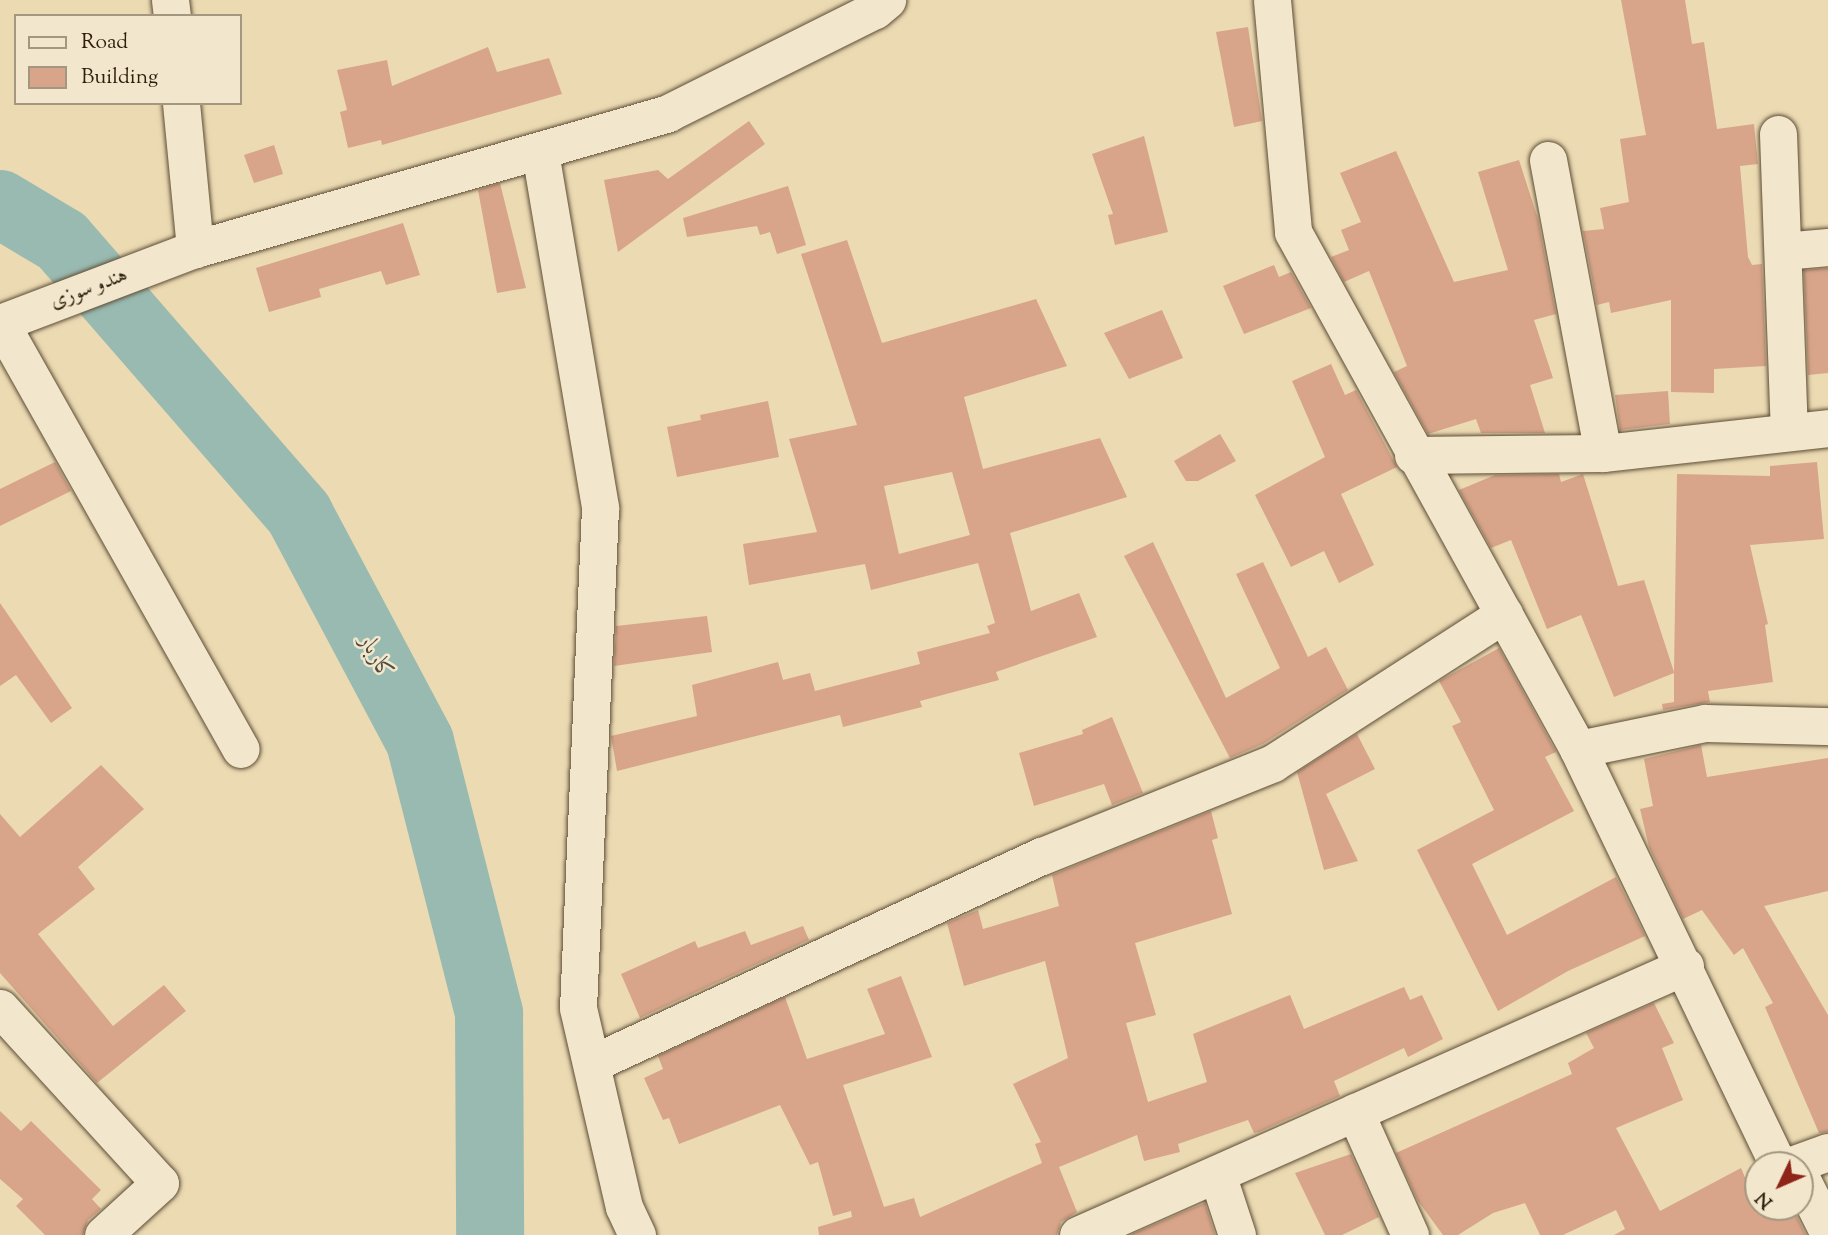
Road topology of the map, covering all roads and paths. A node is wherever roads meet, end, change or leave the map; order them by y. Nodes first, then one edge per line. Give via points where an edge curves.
1 (1272, 0) edge
2 (878, 3) edge
3 (181, 105) edge
4 (1778, 134) dead end
5 (540, 152) junction
6 (1548, 160) dead end
7 (1828, 247) edge
8 (1783, 251) junction
9 (186, 252) junction
10 (0, 322) edge
11 (1828, 428) edge
12 (1789, 431) junction
13 (1603, 453) junction
14 (1413, 455) junction
15 (1504, 614) junction
16 (1828, 726) edge
17 (1578, 748) junction
18 (241, 749) dead end
19 (1685, 967) junction
20 (0, 1007) edge
21 (593, 1063) junction
22 (1355, 1112) junction
23 (1771, 1151) edge
24 (1217, 1174) junction
25 (1814, 1204) edge
26 (1828, 1232) edge
27 (103, 1235) edge
28 (637, 1235) edge
29 (1078, 1235) edge
30 (1237, 1235) edge
31 (1410, 1235) edge

1 - 14 street via 1293,232
2 - 5 street, هندو سوزی via 668,113
3 - 9 street
4 - 8 street
5 - 9 street, هندو سوزی
5 - 21 street via 600,508 578,1008
6 - 13 street
7 - 8 street
8 - 12 street
9 - 10 street, هندو سوزی
10 - 18 street
11 - 12 street
12 - 13 street
13 - 14 street
14 - 15 street
15 - 17 street
15 - 21 street via 1273,764 1042,856
16 - 17 street via 1705,723
17 - 19 street
19 - 22 street
19 - 23 street
20 - 27 street via 160,1183
21 - 28 street via 624,1208
22 - 24 street
22 - 31 street
24 - 29 street
24 - 30 street
25 - 26 street

